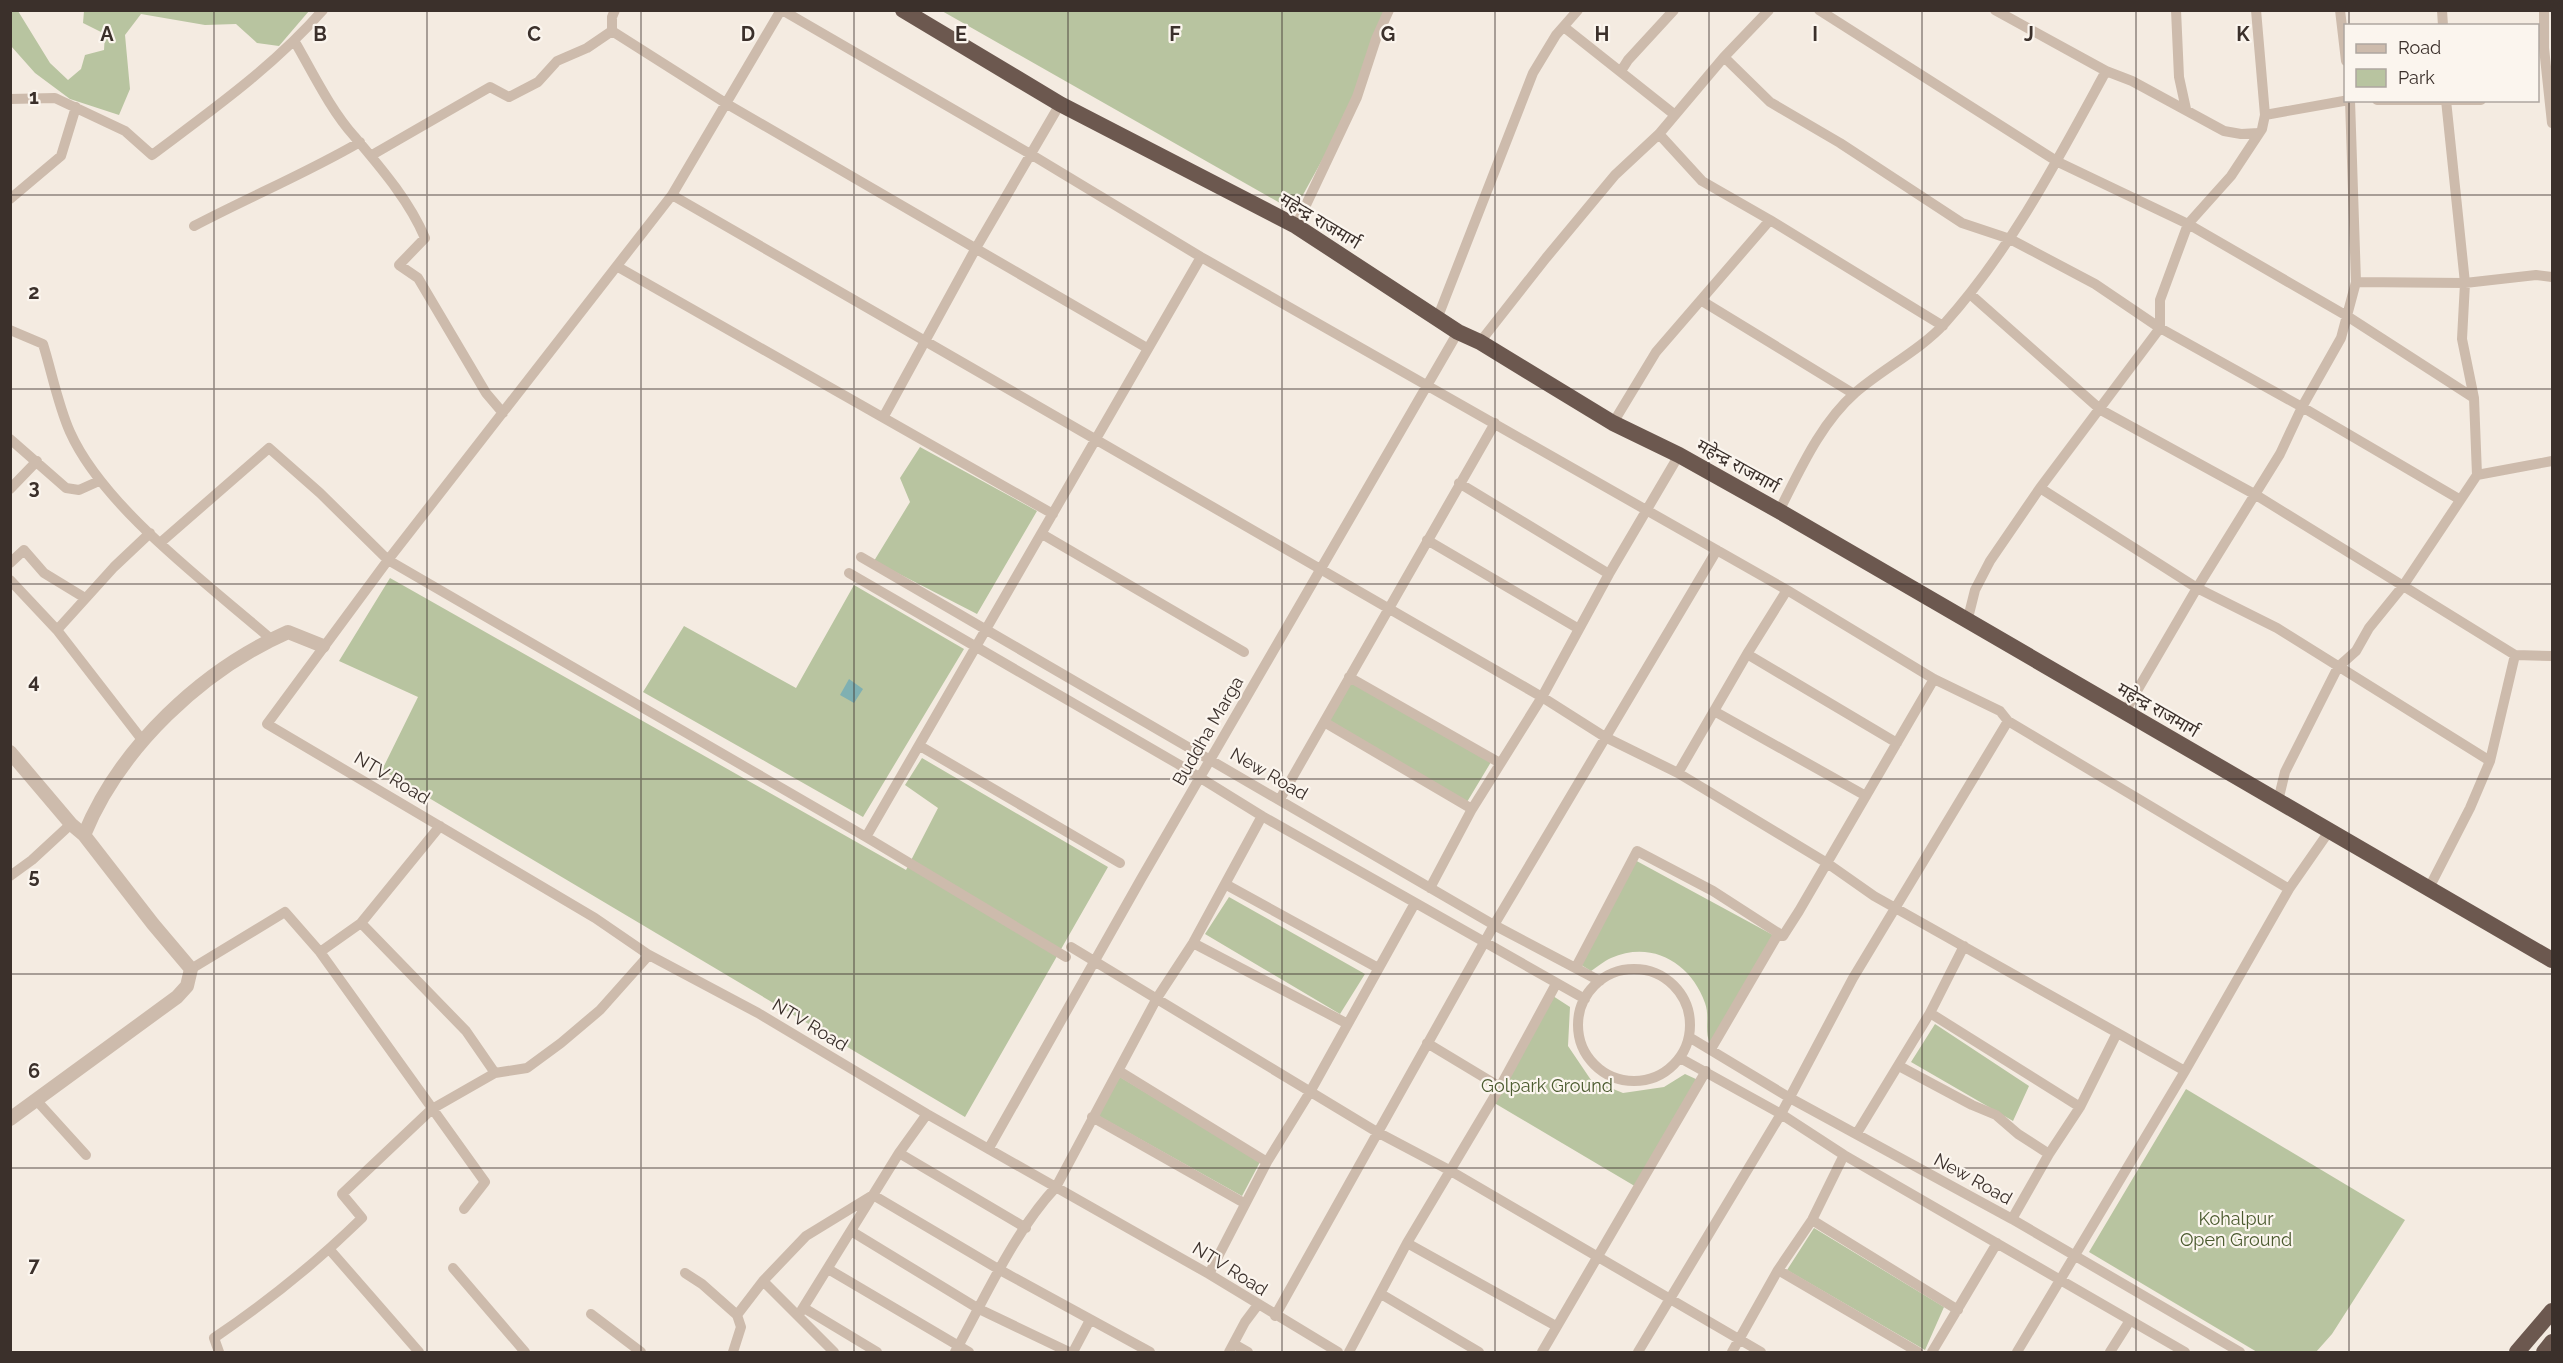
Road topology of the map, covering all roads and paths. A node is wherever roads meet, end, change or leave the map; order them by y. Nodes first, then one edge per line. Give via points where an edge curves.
1 (322, 10) edge
2 (615, 10) edge
3 (782, 10) edge
4 (903, 10) edge
5 (1389, 10) edge
6 (1578, 10) edge
7 (1674, 10) edge
8 (1769, 10) edge
9 (1819, 10) edge
10 (1995, 10) edge
11 (2176, 10) edge
12 (2256, 10) edge
13 (2340, 10) edge
14 (2544, 10) edge
15 (1564, 27) junction
16 (612, 31) junction
17 (295, 42) junction
18 (2344, 44) edge
19 (1724, 57) junction
20 (1621, 71) junction
21 (2106, 71) junction
22 (10, 99) edge
23 (2546, 100) edge
24 (2344, 101) edge
25 (2350, 102) edge
26 (2446, 102) edge
27 (727, 104) junction
28 (1060, 104) junction
29 (76, 107) junction
30 (2186, 109) junction
31 (1675, 115) junction
32 (2265, 115) junction
33 (2553, 123) edge
34 (2259, 133) junction
35 (1659, 134) junction
36 (360, 142) junction
37 (372, 155) junction
38 (1032, 155) junction
39 (2058, 162) junction
40 (672, 195) junction
41 (10, 199) edge
42 (1770, 220) junction
43 (2188, 224) junction
44 (194, 226) dead end
45 (1296, 226) junction
46 (2010, 239) junction
47 (976, 248) junction
48 (1201, 257) junction
49 (618, 267) junction
50 (2553, 277) edge
51 (2356, 282) junction
52 (2465, 283) junction
53 (1970, 294) junction
54 (1702, 301) junction
55 (2347, 316) junction
56 (1437, 319) junction
57 (1942, 326) junction
58 (2160, 328) junction
59 (10, 330) edge
60 (1458, 333) junction
61 (926, 341) junction
62 (1480, 342) junction
63 (1147, 348) junction
64 (1428, 384) junction
65 (1854, 393) junction
66 (2474, 398) junction
67 (2302, 407) junction
68 (2101, 410) junction
69 (503, 413) junction
70 (884, 416) junction
71 (1495, 423) junction
72 (1613, 423) junction
73 (1095, 437) junction
74 (10, 439) edge
75 (1679, 455) junction
76 (37, 461) junction
77 (2553, 461) edge
78 (2477, 475) junction
79 (99, 481) junction
80 (1459, 483) junction
81 (2040, 488) junction
82 (10, 489) edge
83 (2256, 495) junction
84 (2459, 499) junction
85 (1647, 510) junction
86 (1779, 511) junction
87 (1053, 514) junction
88 (150, 533) junction
89 (1042, 534) junction
90 (1427, 540) junction
91 (160, 543) junction
92 (1717, 550) junction
93 (861, 557) dead end
94 (388, 560) junction
95 (10, 562) edge
96 (1320, 569) junction
97 (849, 573) dead end
98 (1609, 574) junction
99 (10, 580) edge
100 (2403, 586) junction
101 (2197, 588) junction
102 (1787, 590) junction
103 (85, 598) junction
104 (1388, 609) junction
105 (1967, 622) junction
106 (987, 629) junction
107 (1579, 629) junction
108 (57, 630) junction
109 (271, 639) junction
110 (323, 646) junction
111 (977, 646) junction
112 (1244, 652) dead end
113 (1747, 654) junction
114 (2515, 655) junction
115 (2553, 656) edge
116 (2338, 666) junction
117 (1349, 677) junction
118 (1934, 679) junction
119 (1542, 697) junction
120 (1714, 711) junction
121 (2124, 713) junction
122 (2008, 721) junction
123 (1324, 722) junction
124 (1605, 737) junction
125 (143, 741) junction
126 (1897, 743) junction
127 (920, 746) junction
128 (10, 752) edge
129 (1211, 759) junction
130 (2490, 761) junction
131 (1500, 763) junction
132 (17, 767) edge
133 (1678, 773) junction
134 (1200, 777) junction
135 (1866, 796) junction
136 (1280, 799) junction
137 (2278, 801) junction
138 (1472, 809) junction
139 (1262, 816) junction
140 (71, 824) junction
141 (440, 826) junction
142 (2330, 830) junction
143 (84, 835) junction
144 (866, 837) junction
145 (1120, 863) dead end
146 (1827, 863) junction
147 (10, 876) edge
148 (1225, 884) junction
149 (1430, 888) junction
150 (2429, 888) junction
151 (2289, 889) junction
152 (1415, 903) junction
153 (1896, 908) junction
154 (361, 923) junction
155 (1494, 925) junction
156 (1783, 936) junction
157 (1193, 943) junction
158 (1485, 944) junction
159 (1964, 946) junction
160 (320, 952) junction
161 (649, 955) junction
162 (1094, 960) junction
163 (2553, 960) edge
164 (1576, 967) junction
165 (1378, 968) junction
166 (191, 969) junction
167 (1600, 981) junction
168 (1556, 984) junction
169 (1157, 998) junction
170 (1585, 999) junction
171 (1930, 1013) junction
172 (1346, 1023) junction
173 (2118, 1033) junction
174 (1689, 1037) junction
175 (1427, 1043) junction
176 (1711, 1049) junction
177 (1680, 1058) junction
178 (1899, 1066) junction
179 (1119, 1071) junction
180 (1706, 1071) junction
181 (2184, 1071) junction
182 (495, 1073) junction
183 (1500, 1087) junction
184 (1310, 1092) junction
185 (1790, 1098) junction
186 (37, 1101) junction
187 (2080, 1107) junction
188 (432, 1109) junction
189 (927, 1114) junction
190 (1781, 1114) junction
191 (1092, 1117) junction
192 (10, 1119) edge
193 (1377, 1132) junction
194 (1857, 1133) junction
195 (989, 1148) junction
196 (899, 1153) junction
197 (2049, 1154) junction
198 (86, 1155) dead end
199 (1844, 1155) junction
200 (1267, 1162) junction
201 (1449, 1170) junction
202 (1056, 1186) junction
203 (873, 1195) junction
204 (1244, 1203) junction
205 (464, 1209) dead end
206 (2012, 1219) junction
207 (1812, 1220) junction
208 (1026, 1228) junction
209 (851, 1232) junction
210 (1407, 1243) junction
211 (1997, 1243) junction
212 (330, 1250) junction
213 (2074, 1256) junction
214 (1597, 1257) junction
215 (453, 1268) dead end
216 (828, 1269) junction
217 (1000, 1270) junction
218 (1778, 1270) junction
219 (685, 1273) dead end
220 (1209, 1274) junction
221 (2060, 1280) junction
222 (763, 1281) junction
223 (1381, 1294) junction
224 (1669, 1300) junction
225 (1257, 1306) junction
226 (979, 1309) junction
227 (1958, 1310) junction
228 (2553, 1311) edge
229 (801, 1312) junction
230 (591, 1314) dead end
231 (737, 1316) junction
232 (1275, 1316) junction
233 (1090, 1320) junction
234 (2130, 1322) junction
235 (1556, 1326) junction
236 (1740, 1340) junction
237 (2553, 1342) edge
238 (1231, 1348) edge
239 (957, 1349) edge
240 (219, 1353) edge
241 (419, 1353) edge
242 (525, 1353) edge
243 (641, 1353) edge
244 (733, 1353) edge
245 (834, 1353) edge
246 (877, 1353) edge
247 (969, 1353) edge
248 (1069, 1353) edge
249 (1073, 1353) edge
250 (1150, 1353) edge
251 (1248, 1353) edge
252 (1338, 1353) edge
253 (1349, 1353) edge
254 (1479, 1353) edge
255 (1542, 1353) edge
256 (1638, 1353) edge
257 (1732, 1353) edge
258 (1761, 1353) edge
259 (1918, 1353) edge
260 (1932, 1353) edge
261 (2017, 1353) edge
262 (2110, 1353) edge
263 (2185, 1353) edge
264 (2240, 1353) edge
265 (2517, 1353) edge
266 (2544, 1353) edge

1 - 17 street
2 - 16 street
3 - 27 street
3 - 38 street
4 - 28 highway, महेन्द्र राजमार्ग
5 - 45 street via 1357,97
6 - 15 street
7 - 20 street
8 - 19 street
9 - 39 street
10 - 21 street
11 - 30 street via 2179,77
12 - 32 street
13 - 18 street
14 - 23 street
15 - 20 street
15 - 56 street via 1533,73
16 - 27 street
16 - 37 street via 557,61 538,82 509,97 490,87
17 - 29 street via 247,84 152,155 124,131
17 - 36 street via 320,86
19 - 31 street
19 - 46 street via 1770,102 1962,223
20 - 31 street
21 - 30 street
21 - 39 street
22 - 29 street via 55,98
23 - 33 street
24 - 32 street
25 - 51 street
26 - 52 street
27 - 40 street
27 - 47 street
28 - 38 street
28 - 45 highway, महेन्द्र राजमार्ग
29 - 41 street via 60,156
30 - 34 street via 2224,131
31 - 35 street
32 - 34 street
34 - 43 street via 2231,176
35 - 42 street via 1702,182
35 - 62 street via 1615,176
36 - 37 street
36 - 44 street
37 - 69 street via 417,218 425,238 399,265 418,278 486,393
38 - 47 street
38 - 48 street
39 - 43 street
39 - 46 street
40 - 49 street
40 - 61 street
42 - 54 street
42 - 57 street
43 - 55 street
43 - 58 street via 2160,300
45 - 56 highway, महेन्द्र राजमार्ग
46 - 53 street
46 - 58 street via 2095,284
47 - 61 street
47 - 63 street
48 - 63 street
48 - 64 street
49 - 69 street
49 - 70 street
50 - 52 street via 2536,275
51 - 52 street
51 - 55 street
52 - 66 street via 2462,339
53 - 57 street
53 - 68 street
54 - 65 street
54 - 72 street via 1656,352
55 - 66 street
55 - 67 street via 2329,363
56 - 60 highway, महेन्द्र राजमार्ग
57 - 65 street
58 - 67 street
58 - 68 street
59 - 79 street via 43,344 69,431
60 - 62 highway, महेन्द्र राजमार्ग
60 - 64 street, Buddha Marga
61 - 70 street
61 - 73 street
62 - 72 highway, महेन्द्र राजमार्ग
63 - 73 street
64 - 71 street
64 - 96 street, Buddha Marga
65 - 86 street via 1822,429
66 - 78 street
67 - 83 street
67 - 84 street
68 - 81 street
68 - 83 street
69 - 94 street
70 - 87 street
71 - 80 street
71 - 85 street
72 - 75 highway, महेन्द्र राजमार्ग
73 - 87 street
73 - 96 street
74 - 76 street
75 - 85 street
75 - 86 highway, महेन्द्र राजमार्ग
76 - 79 street via 66,488 79,490
76 - 82 street
77 - 78 street
78 - 84 street
79 - 88 street
80 - 90 street
80 - 98 street
81 - 101 street
81 - 105 street via 1990,561 1975,590
83 - 100 street
83 - 101 street
84 - 100 street
85 - 92 street
85 - 98 street
86 - 105 highway, महेन्द्र राजमार्ग
87 - 89 street
88 - 91 street
88 - 103 street
89 - 106 street
89 - 112 street
90 - 104 street
90 - 107 street
91 - 94 street via 269,448
91 - 109 street
92 - 102 street
92 - 124 street
93 - 106 street, New Road
94 - 110 street
94 - 144 street
95 - 103 street via 24,550 44,573
96 - 104 street
96 - 129 street, Buddha Marga
97 - 111 street, New Road
98 - 107 street
99 - 108 street
100 - 114 street
100 - 116 street via 2356,651
101 - 116 street via 2277,628
101 - 121 street
102 - 113 street
102 - 118 street
103 - 108 street
104 - 117 street
104 - 119 street
105 - 121 highway, महेन्द्र राजमार्ग
106 - 111 street
106 - 129 street, New Road
107 - 119 street
108 - 125 street
109 - 110 street via 288,632
109 - 125 street via 167,713
110 - 141 street, NTV Road via 267,724
111 - 127 street
111 - 134 street, New Road
113 - 120 street
113 - 126 street
114 - 115 street
114 - 130 street
116 - 130 street
116 - 137 street via 2285,772
117 - 123 street
117 - 131 street
118 - 122 street via 2000,711
118 - 126 street
119 - 124 street
119 - 131 street
120 - 133 street
120 - 135 street
121 - 137 highway, महेन्द्र राजमार्ग
122 - 151 street
122 - 153 street
123 - 136 street
123 - 138 street
124 - 133 street
124 - 155 street
125 - 143 street via 97,804
126 - 135 street
127 - 144 street
127 - 145 street
128 - 132 street
129 - 134 street, Buddha Marga
129 - 136 street, New Road
130 - 150 street
131 - 138 street
132 - 140 street
133 - 146 street
134 - 139 street, New Road
134 - 162 street, Buddha Marga
135 - 146 street
136 - 149 street, New Road
137 - 142 highway, महेन्द्र राजमार्ग
138 - 149 street
139 - 148 street
139 - 152 street, New Road
140 - 143 street
140 - 147 street
141 - 154 street
141 - 161 street, NTV Road via 595,918
142 - 150 highway, महेन्द्र राजमार्ग
142 - 151 street
143 - 166 street
144 - 162 street via 1069,952
146 - 153 street
146 - 156 street
148 - 157 street
148 - 165 street
149 - 155 street, New Road
150 - 163 highway, महेन्द्र राजमार्ग
151 - 181 street
152 - 158 street, New Road
152 - 165 street
153 - 159 street
153 - 185 street via 1853,978
154 - 160 street
154 - 182 street via 466,1031
155 - 158 street
155 - 164 street, New Road
156 - 164 street via 1713,891 1637,851
156 - 176 street via 1777,936
157 - 169 street
157 - 172 street
158 - 168 street, New Road
158 - 175 street
159 - 171 street
159 - 173 street
160 - 166 street via 285,912
160 - 188 street
161 - 182 street via 600,1010 561,1043 526,1068
161 - 189 street, NTV Road via 758,1013
162 - 169 street
162 - 195 street, Buddha Marga
164 - 167 street, New Road
165 - 172 street
166 - 186 street via 187,986 177,997
167 - 170 street
167 - 174 street via 1613,973 1643,969 1671,982 1681,993 1689,1015
168 - 170 street, New Road
168 - 183 street
169 - 179 street
169 - 184 street
170 - 177 street via 1578,1020 1581,1042 1592,1061 1610,1075 1631,1080 1653,1077
171 - 178 street
171 - 187 street
172 - 184 street
173 - 181 street
173 - 187 street
174 - 176 street, New Road
174 - 177 street
175 - 183 street
175 - 193 street
176 - 185 street, New Road
177 - 180 street
178 - 194 street
178 - 197 street via 1996,1115
179 - 191 street
179 - 200 street
180 - 190 street
180 - 214 street
181 - 213 street
182 - 188 street
183 - 201 street
184 - 193 street
184 - 200 street
185 - 190 street
185 - 194 street, New Road
186 - 192 street
186 - 198 street
187 - 197 street
188 - 205 street via 485,1182
188 - 212 street via 342,1194 362,1218
189 - 195 street, NTV Road
189 - 196 street
190 - 199 street
190 - 224 street
191 - 202 street
191 - 204 street
193 - 201 street
193 - 232 street
194 - 206 street, New Road
195 - 202 street, NTV Road
196 - 203 street
196 - 208 street
197 - 206 street
199 - 207 street
199 - 211 street
200 - 204 street
201 - 210 street
201 - 214 street
202 - 208 street
202 - 220 street, NTV Road
203 - 209 street
203 - 217 street
203 - 222 street via 806,1236
204 - 220 street
206 - 213 street, New Road
207 - 218 street
207 - 227 street
208 - 217 street
209 - 216 street
209 - 226 street
210 - 223 street
210 - 235 street
211 - 221 street
211 - 227 street
212 - 240 street via 214,1338
212 - 241 street
213 - 221 street
213 - 264 street, New Road
214 - 224 street
214 - 235 street
215 - 242 street
216 - 229 street
216 - 239 street
217 - 226 street
217 - 233 street
218 - 236 street
218 - 259 street
219 - 231 street
220 - 225 street, NTV Road
221 - 234 street
221 - 261 street
222 - 229 street
222 - 231 street
223 - 253 street
223 - 254 street
224 - 236 street
224 - 256 street
225 - 232 street, NTV Road
225 - 238 street
226 - 239 street
226 - 248 street
227 - 260 street
228 - 265 highway
229 - 245 street
229 - 246 street
230 - 243 street
231 - 244 street via 741,1327
232 - 252 street, NTV Road
233 - 249 street
233 - 250 street
234 - 262 street
234 - 263 street
235 - 255 street
236 - 257 street
236 - 258 street
237 - 266 highway
238 - 251 street
239 - 247 street

